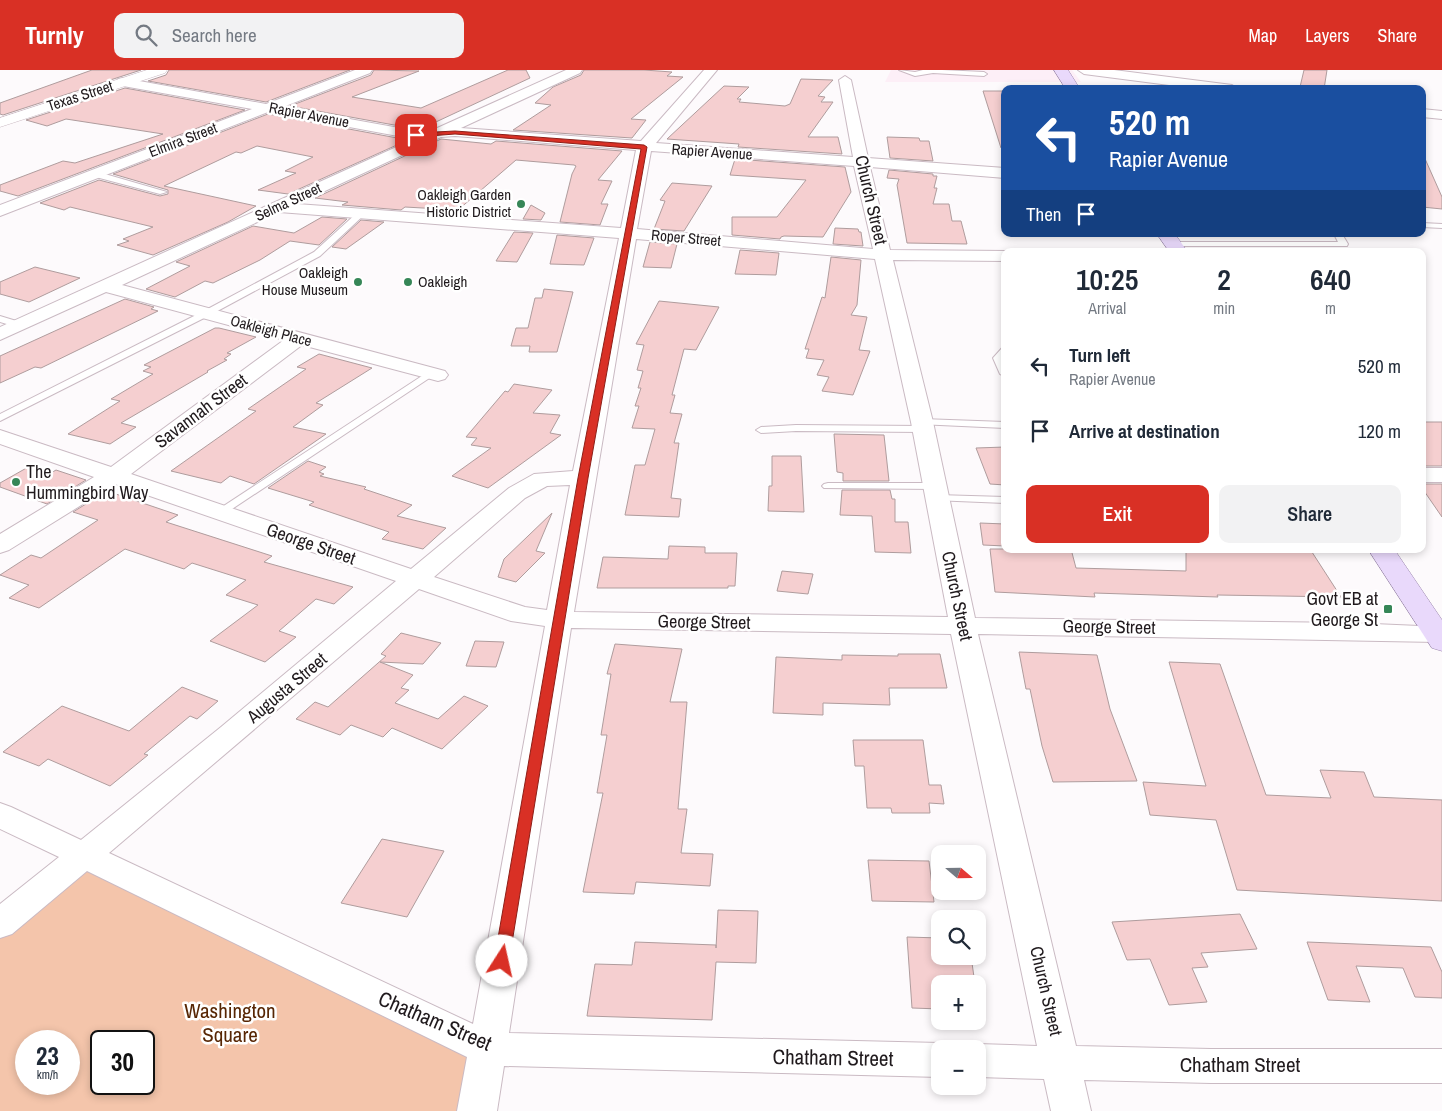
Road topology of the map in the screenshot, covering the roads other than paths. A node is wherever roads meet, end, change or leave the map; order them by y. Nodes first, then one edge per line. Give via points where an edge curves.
1 (160, 70) edge
2 (366, 70) edge
3 (576, 70) edge
4 (712, 70) edge
5 (902, 70) edge
6 (1061, 70) edge
7 (1084, 70) edge
8 (929, 71) edge
9 (984, 74) dead end
10 (846, 80) dead end
11 (123, 82) junction
12 (1070, 85) edge
13 (1201, 85) edge
14 (269, 107) junction
15 (1426, 113) edge
16 (1442, 115) edge
17 (0, 122) edge
18 (435, 134) junction
19 (644, 147) junction
20 (861, 162) junction
21 (1001, 173) edge
22 (95, 174) junction
23 (163, 192) dead end
24 (276, 207) junction
25 (0, 211) edge
26 (361, 214) junction
27 (1426, 225) edge
28 (1442, 226) edge
29 (628, 234) junction
30 (1340, 237) edge
31 (1172, 243) edge
32 (884, 255) junction
33 (1001, 256) edge
34 (104, 286) junction
35 (207, 313) junction
36 (0, 318) edge
37 (20, 325) junction
38 (0, 334) edge
39 (299, 338) junction
40 (435, 374) joint
41 (0, 418) edge
42 (1001, 425) edge
43 (922, 426) junction
44 (761, 430) dead end
45 (0, 437) edge
46 (115, 475) junction
47 (1426, 475) edge
48 (1442, 475) edge
49 (583, 478) junction
50 (828, 486) dead end
51 (936, 492) junction
52 (1001, 500) edge
53 (219, 513) junction
54 (0, 545) edge
55 (1385, 553) edge
56 (415, 580) junction
57 (559, 620) junction
58 (963, 626) junction
59 (1439, 638) edge
60 (0, 815) edge
61 (83, 856) junction
62 (0, 924) edge
63 (488, 1049) junction
64 (931, 1060) edge
65 (986, 1061) edge
66 (1062, 1063) junction
67 (1442, 1066) edge
68 (477, 1111) edge
69 (1071, 1111) edge

1 - 11 street, Texas Street
2 - 14 street, Elmira Street
3 - 18 street, Selma Street
4 - 19 street
5 - 8 lane via 915,74
6 - 12 main road
7 - 13 street
8 - 9 lane
10 - 20 street, Church Street
11 - 14 street, Rapier Avenue
11 - 17 street, Texas Street
14 - 18 street, Rapier Avenue via 416,135
14 - 22 street, Elmira Street
15 - 16 street
18 - 19 street, Rapier Avenue via 455,132
18 - 24 street, Selma Street
19 - 20 street, Rapier Avenue
19 - 29 street
20 - 21 street, Rapier Avenue
20 - 32 street, Church Street
22 - 23 lane
22 - 25 street, Elmira Street
24 - 26 street, Roper Street
24 - 34 street, Selma Street
26 - 29 street, Roper Street
26 - 35 lane via 317,254
27 - 28 lane
29 - 32 street, Roper Street
29 - 49 street
30 - 31 lane via 1344,244
32 - 33 street, Roper Street
32 - 43 street, Church Street
34 - 35 street, Oakleigh Place
34 - 37 street, Selma Street
35 - 39 street, Oakleigh Place
35 - 41 lane
36 - 37 lane
37 - 38 street, Selma Street
39 - 40 street, Oakleigh Place
39 - 46 street, Savannah Street
40 - 53 lane
42 - 43 lane
43 - 44 lane
43 - 51 street, Church Street
45 - 46 street, George Street
46 - 53 street, George Street
46 - 54 street, Savannah Street
47 - 48 street
49 - 56 street, Augusta Street via 542,479 517,493
49 - 57 street
50 - 51 lane
51 - 52 lane
51 - 58 street, Church Street
53 - 56 street, George Street
55 - 59 main road
56 - 57 street, George Street via 521,615
56 - 61 street, Augusta Street
57 - 58 street, George Street
57 - 63 street
58 - 59 street, George Street via 1351,630
58 - 66 street, Church Street
60 - 61 street, Chatham Street
61 - 62 street, Augusta Street
61 - 63 street, Chatham Street
63 - 64 street, Chatham Street
63 - 68 street
65 - 66 street, Chatham Street
66 - 67 street, Chatham Street
66 - 69 street, Church Street

